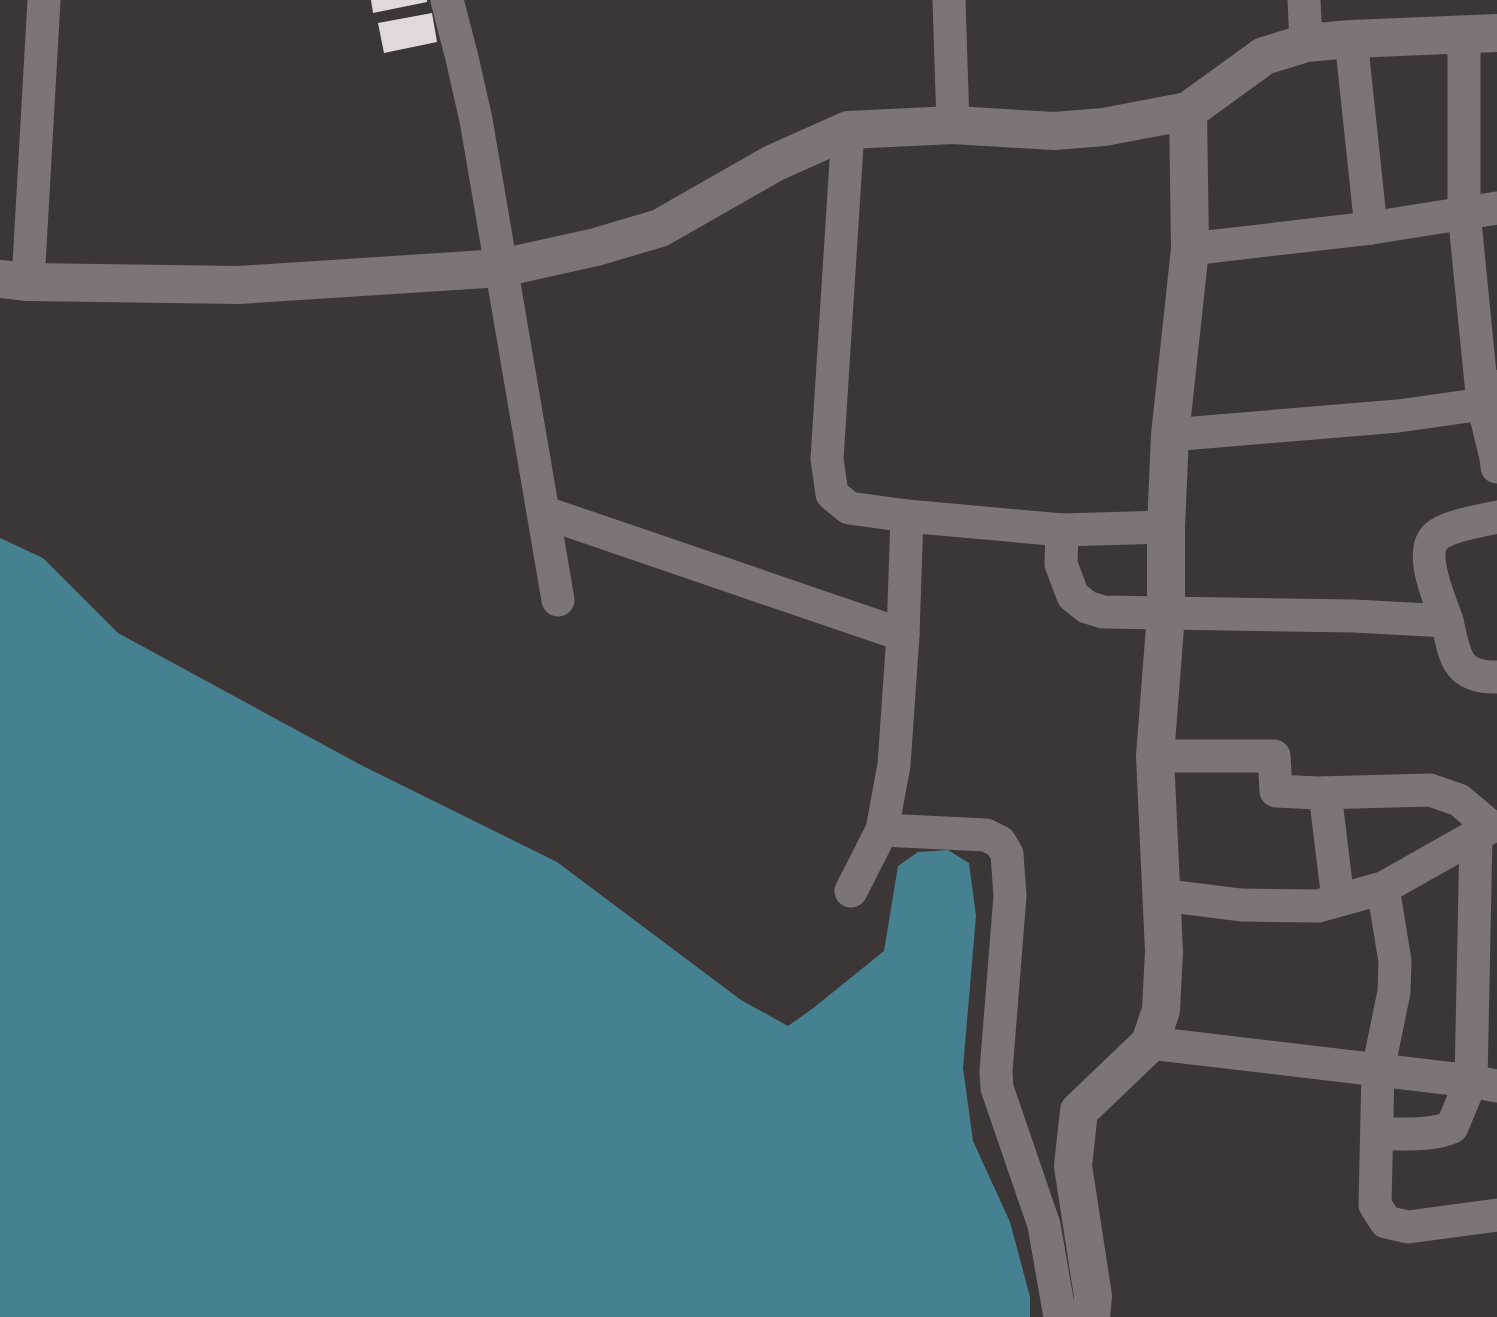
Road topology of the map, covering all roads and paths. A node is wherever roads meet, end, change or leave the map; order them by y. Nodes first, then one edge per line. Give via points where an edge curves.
1 (44, 0) edge
2 (447, 0) edge
3 (949, 0) edge
4 (1304, 0) edge
5 (1480, 34) edge
6 (1351, 39) junction
7 (1306, 43) junction
8 (1188, 111) junction
9 (953, 125) junction
10 (848, 130) junction
11 (1497, 208) edge
12 (1464, 212) junction
13 (1371, 228) junction
14 (1189, 249) junction
15 (501, 268) junction
16 (14, 280) edge
17 (1490, 391) edge
18 (1170, 435) junction
19 (1497, 467) edge
20 (543, 512) junction
21 (907, 516) junction
22 (1497, 517) edge
23 (1166, 527) junction
24 (1062, 530) junction
25 (558, 600) dead end
26 (1166, 614) junction
27 (1447, 621) junction
28 (903, 635) junction
29 (1497, 677) edge
30 (1155, 756) junction
31 (1325, 793) junction
32 (882, 830) junction
33 (1488, 830) edge
34 (1383, 888) junction
35 (851, 891) dead end
36 (1161, 895) junction
37 (1338, 900) junction
38 (1150, 1043) junction
39 (1378, 1070) junction
40 (1484, 1083) edge
41 (1377, 1134) junction
42 (1497, 1215) edge
43 (1060, 1317) edge
44 (1090, 1317) edge

1 - 16 street
2 - 15 street via 476,120
3 - 9 street
4 - 7 street
5 - 6 street
5 - 12 street
6 - 7 street
6 - 13 street
7 - 8 street via 1264,57
8 - 9 street via 1054,131
8 - 14 street
9 - 10 street
10 - 15 street via 774,163 660,228
10 - 21 street via 827,459 832,494 849,508
11 - 12 street
12 - 13 street
12 - 17 street
13 - 14 street
14 - 18 street
15 - 16 street via 239,285
15 - 20 street
17 - 18 street via 1398,416
17 - 19 street
18 - 23 street
20 - 25 street
20 - 28 street
21 - 24 street
21 - 28 street
22 - 27 street via 1437,535 1429,550
23 - 24 street
23 - 26 street
24 - 26 street via 1060,564 1073,596 1102,612
26 - 27 street via 1354,615
26 - 30 street
27 - 29 street via 1455,655 1464,669
28 - 32 street via 894,765
30 - 31 street via 1275,755 1276,791
30 - 36 street
31 - 33 street via 1430,790 1459,800
31 - 37 street
32 - 35 street
32 - 43 street via 986,835 1000,842 1007,854 1010,896 997,1088 1044,1225
33 - 34 street
33 - 40 street
34 - 37 street
34 - 39 street via 1395,961 1394,992
36 - 37 street via 1241,905 1318,906
36 - 38 street via 1161,1010
38 - 39 street
38 - 44 street via 1079,1111 1073,1166 1093,1296
39 - 40 street
39 - 41 street
40 - 41 street via 1452,1127 1431,1133
41 - 42 street via 1375,1205 1386,1222 1408,1227

